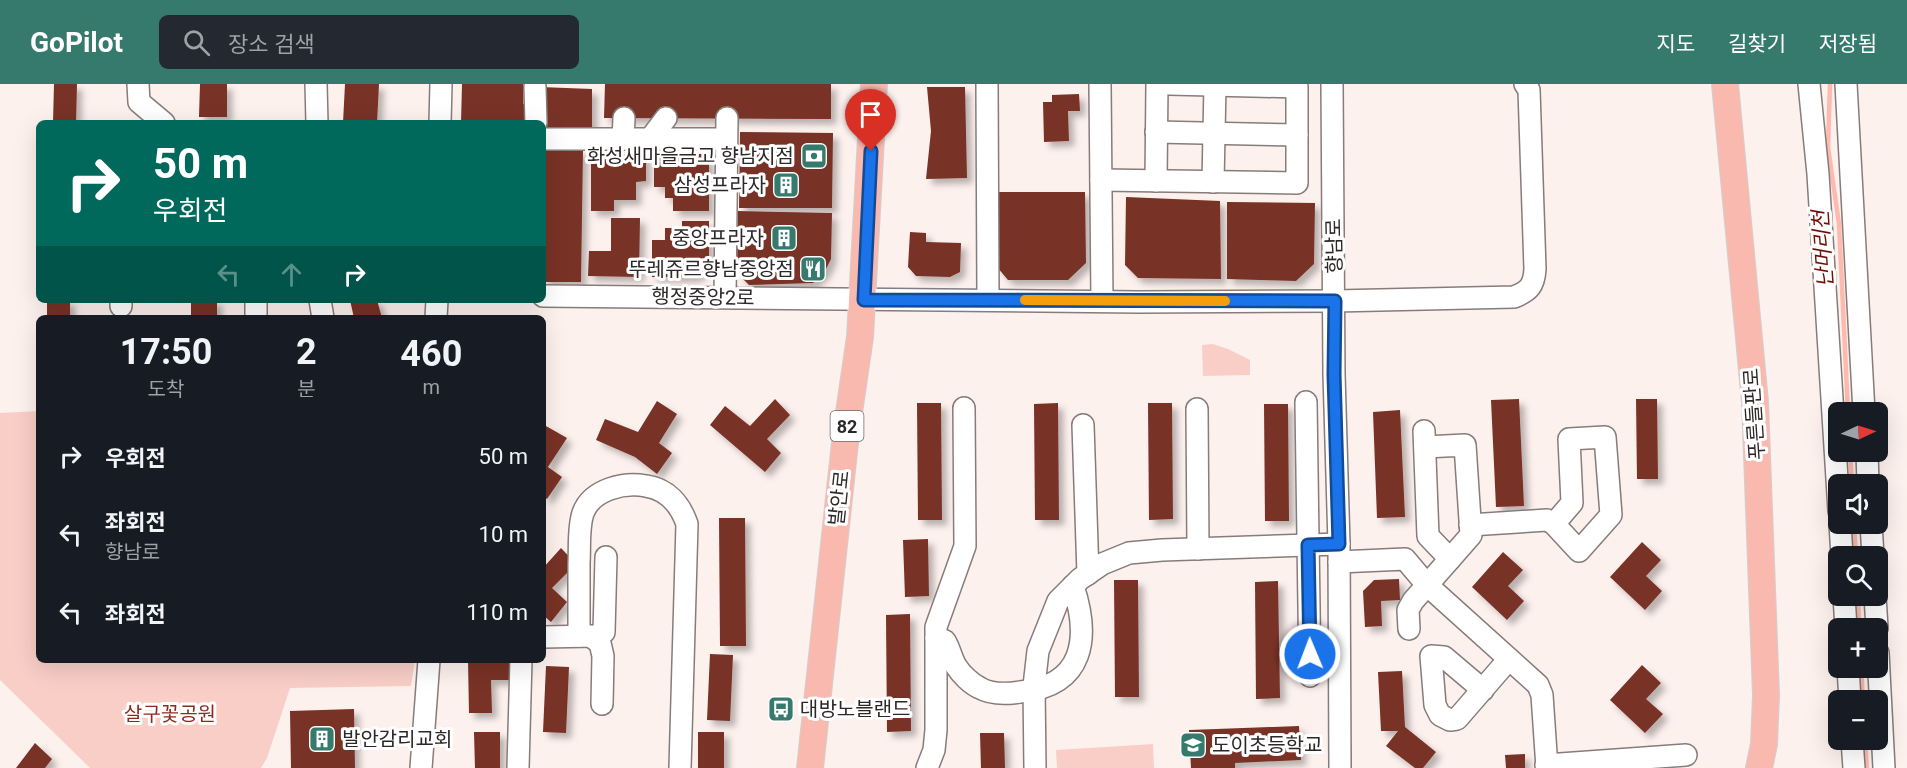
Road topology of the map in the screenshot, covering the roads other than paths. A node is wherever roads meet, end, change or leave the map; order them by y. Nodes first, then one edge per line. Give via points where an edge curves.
1 (138, 84) edge
2 (316, 84) edge
3 (441, 84) edge
4 (874, 84) edge
5 (987, 84) edge
6 (1100, 84) edge
7 (1157, 84) edge
8 (1169, 84) edge
9 (1332, 84) edge
10 (1526, 84) edge
11 (1725, 84) edge
12 (1809, 84) edge
13 (1846, 84) edge
14 (1215, 85) edge
15 (535, 87) dead end
16 (624, 118) dead end
17 (666, 118) dead end
18 (160, 120) edge
19 (317, 120) edge
20 (440, 120) edge
21 (536, 120) edge
22 (1156, 132) junction
23 (1214, 133) junction
24 (1297, 135) junction
25 (546, 139) edge
26 (623, 139) junction
27 (650, 139) junction
28 (1101, 180) junction
29 (1156, 181) junction
30 (1213, 182) junction
31 (546, 296) edge
32 (725, 297) junction
33 (988, 299) junction
34 (864, 300) junction
35 (1102, 301) junction
36 (1335, 301) junction
37 (1306, 402) dead end
38 (1863, 402) edge
39 (964, 408) dead end
40 (1197, 409) dead end
41 (1083, 425) dead end
42 (1837, 474) edge
43 (1554, 524) junction
44 (1470, 525) junction
45 (1308, 545) junction
46 (1198, 549) junction
47 (1339, 553) junction
48 (606, 557) dead end
49 (1450, 559) junction
50 (1081, 580) junction
51 (1427, 585) junction
52 (1409, 629) dead end
53 (584, 636) junction
54 (546, 637) edge
55 (936, 638) junction
56 (1509, 659) junction
57 (429, 663) edge
58 (521, 663) edge
59 (1310, 676) dead end
60 (1879, 678) edge
61 (1483, 690) dead end
62 (1034, 691) junction
63 (602, 704) dead end
64 (1853, 750) edge
65 (1686, 755) dead end
66 (1761, 756) edge
67 (1616, 764) edge
68 (1583, 765) edge
69 (1546, 766) edge
70 (421, 768) edge
71 (518, 768) edge
72 (680, 768) edge
73 (810, 768) edge
74 (927, 768) edge
75 (1035, 768) edge
76 (1340, 768) edge
77 (1776, 768) edge
78 (1854, 768) edge
79 (1884, 768) edge

1 - 18 street via 139,102
2 - 19 street
3 - 20 street
4 - 34 main road, 발안로 / 82
5 - 33 street
6 - 28 street
7 - 22 street
8 - 14 street
9 - 36 street, 향남로
10 - 36 street, 행정중앙2로 via 1534,283 1514,297
11 - 66 main road, 푸른들판로 via 1755,402 1766,684
12 - 42 street
13 - 38 street
14 - 23 street
14 - 24 street via 1297,87
15 - 21 street
16 - 26 street
17 - 27 street
22 - 23 street
22 - 29 street
23 - 24 street
23 - 30 street
24 - 30 street via 1297,183
25 - 26 street
26 - 27 street
27 - 32 street via 727,129 732,209
28 - 29 street
28 - 35 street
29 - 30 street
31 - 32 street, 행정중앙2로
32 - 34 street, 행정중앙2로
33 - 34 street, 행정중앙2로
33 - 35 street, 행정중앙2로
34 - 73 main road, 발안로 / 82
35 - 36 street, 행정중앙2로
36 - 47 street, 향남로
37 - 45 street
39 - 55 street via 964,546 942,606
40 - 46 street
41 - 50 street
43 - 43 street via 1579,551 1611,515 1605,437 1569,432 1572,503
43 - 44 street via 1547,520
44 - 49 street via 1471,535
44 - 49 street via 1465,445 1424,439 1428,536
45 - 46 street
45 - 47 street
45 - 59 street
46 - 50 street via 1129,554 1102,564
47 - 51 street via 1405,559
47 - 76 street, 향남로
48 - 53 street via 604,632
49 - 51 street
50 - 62 street via 1058,601 1047,624 1038,651
50 - 62 street via 1083,623 1076,659 1063,678
51 - 52 street via 1408,610
51 - 56 street
53 - 54 street
53 - 63 street via 600,643
53 - 72 street via 580,536 584,512 602,492 619,486 658,490 674,500 687,524
55 - 62 street via 945,641 957,668 980,689 994,693
55 - 74 street via 936,730
56 - 61 street
56 - 69 street via 1539,691
57 - 70 street
58 - 71 street
60 - 79 street
62 - 75 street
64 - 78 street
65 - 67 street
66 - 77 main road, 푸른들판로
67 - 68 street
68 - 69 street

